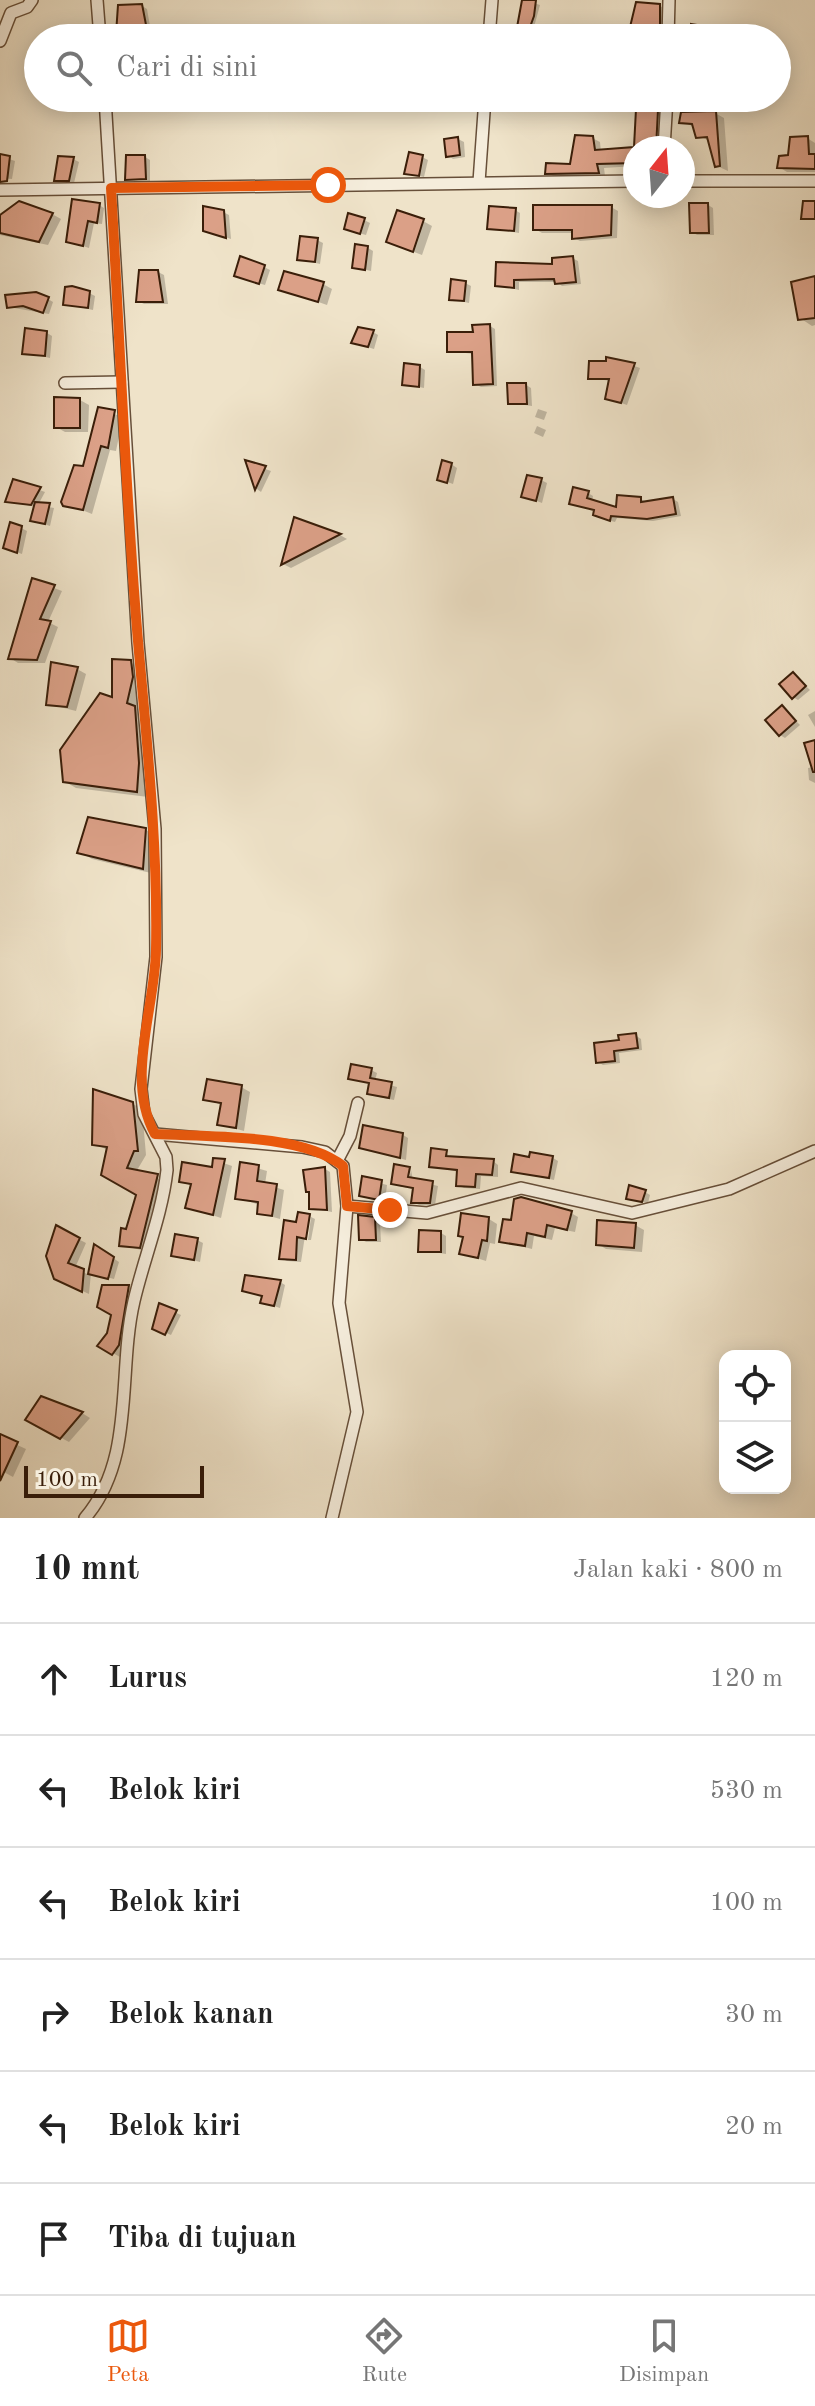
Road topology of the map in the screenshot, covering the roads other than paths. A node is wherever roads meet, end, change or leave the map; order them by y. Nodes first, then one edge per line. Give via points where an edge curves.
1 (32, 0) edge
2 (97, 0) edge
3 (492, 0) edge
4 (669, 0) edge
5 (99, 24) edge
6 (490, 24) edge
7 (668, 24) edge
8 (0, 41) edge
9 (106, 112) edge
10 (484, 112) edge
11 (666, 112) edge
12 (665, 136) edge
13 (623, 181) edge
14 (695, 181) edge
15 (815, 181) edge
16 (479, 182) junction
17 (111, 188) junction
18 (0, 190) edge
19 (122, 382) junction
20 (65, 383) dead end
21 (358, 1103) dead end
22 (155, 1134) junction
23 (815, 1151) edge
24 (337, 1161) junction
25 (347, 1206) junction
26 (85, 1518) edge
27 (332, 1518) edge

1 - 8 street via 11,13
2 - 5 street
3 - 6 street
4 - 7 street
9 - 17 street
10 - 16 street
11 - 12 street
13 - 16 street
14 - 15 street
16 - 17 street
17 - 18 street
17 - 19 street
19 - 20 street
19 - 22 street via 155,829 156,957 141,1089 144,1114
21 - 24 street
22 - 24 street via 302,1147
22 - 26 street via 167,1170 133,1303 118,1449 101,1500
23 - 25 street via 729,1189 632,1213 521,1188 427,1213
24 - 25 street via 343,1166
25 - 27 street via 339,1303 357,1412

